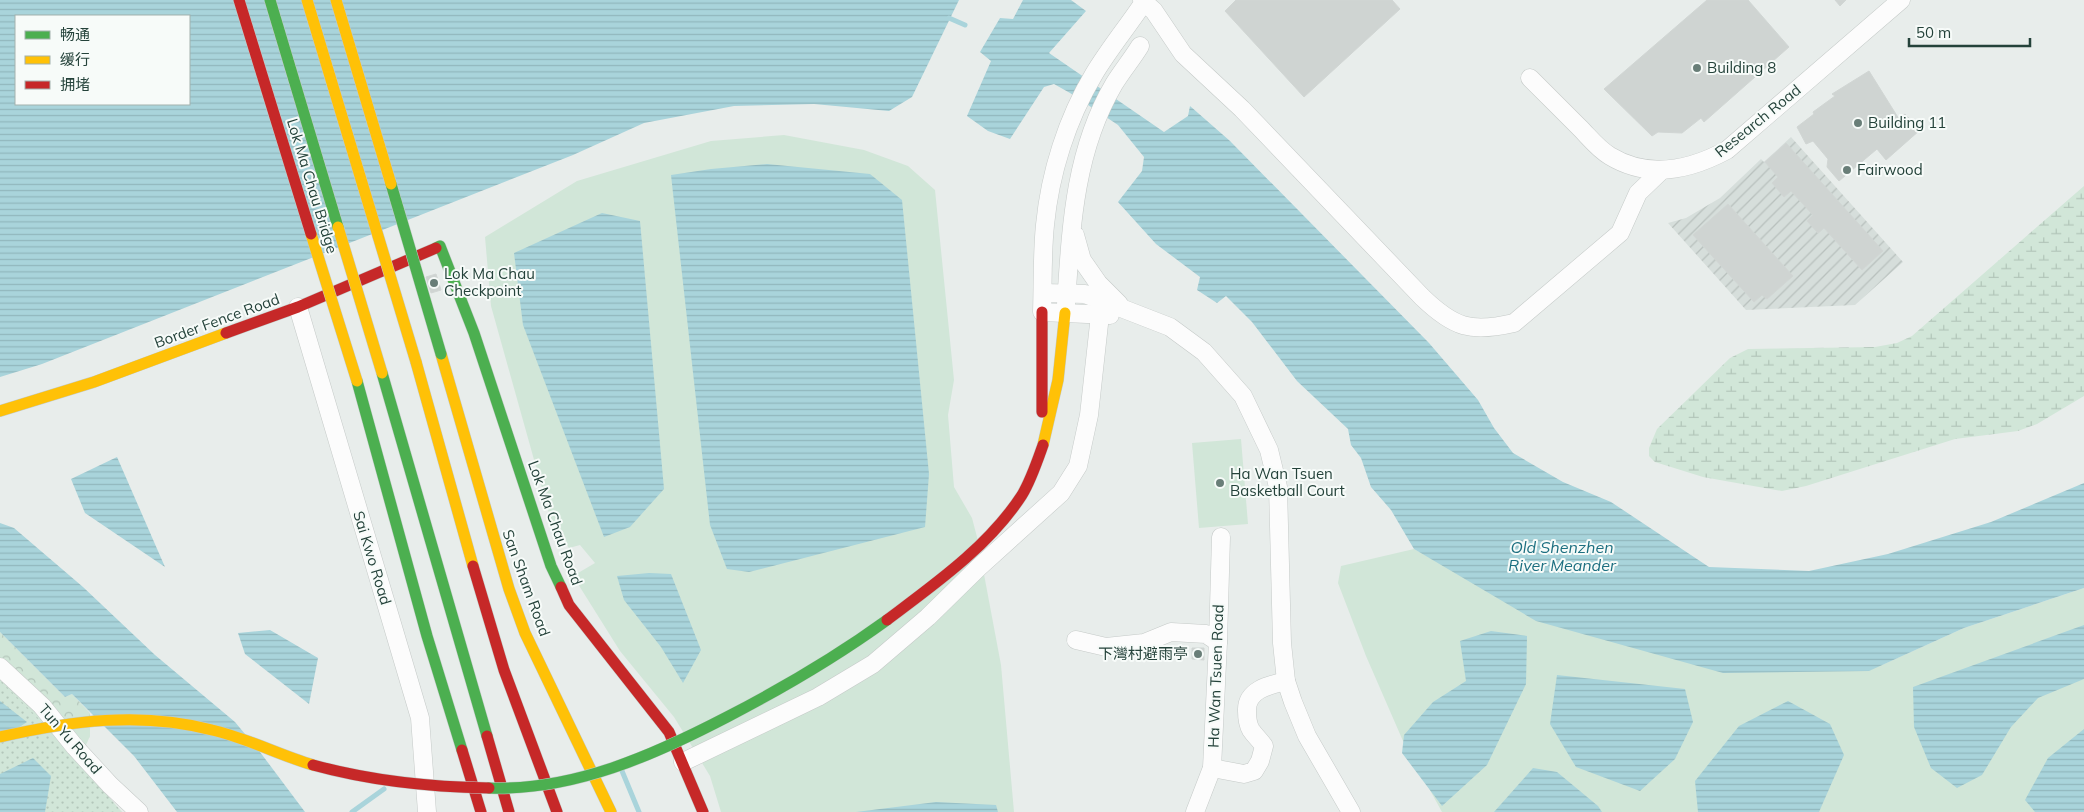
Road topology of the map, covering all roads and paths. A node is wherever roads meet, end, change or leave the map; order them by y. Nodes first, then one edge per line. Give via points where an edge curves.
1 (239, 0) edge
2 (270, 0) edge
3 (307, 0) edge
4 (336, 0) edge
5 (1901, 0) edge
6 (1143, 1) edge
7 (1140, 46) dead end
8 (1530, 78) dead end
9 (1661, 171) junction
10 (1071, 223) junction
11 (440, 246) joint
12 (1042, 293) junction
13 (1066, 294) junction
14 (298, 307) junction
15 (1042, 312) junction
16 (1065, 313) junction
17 (1100, 315) junction
18 (1139, 316) junction
19 (0, 411) edge
20 (1043, 445) junction
21 (1220, 537) dead end
22 (1076, 640) dead end
23 (1218, 642) junction
24 (0, 667) edge
25 (1286, 681) junction
26 (0, 737) edge
27 (683, 762) junction
28 (1212, 768) junction
29 (138, 812) edge
30 (427, 812) edge
31 (481, 812) edge
32 (509, 812) edge
33 (557, 812) edge
34 (611, 812) edge
35 (703, 812) edge
36 (1195, 812) edge
37 (1351, 812) edge

1 - 31 main road, Lok Ma Chau Bridge, bridge via 357,382 427,636
2 - 32 main road, Lok Ma Chau Bridge, bridge
3 - 33 main road, bridge via 504,670
4 - 34 main road, San Sham Road, bridge via 508,589 525,633
5 - 9 street, Research Road via 1727,150 1684,168
6 - 9 street via 1154,11 1182,54 1242,109 1422,297 1446,318 1469,328 1494,328 1514,323 1620,233 1638,193
6 - 12 street via 1094,73 1062,146 1052,179 1045,224
7 - 10 street via 1114,84 1097,118 1086,147
8 - 9 street, Research Road via 1611,156 1637,167
10 - 13 street
10 - 18 street via 1082,260 1093,276 1117,303
11 - 14 main road, Border Fence Road
11 - 27 main road, Lok Ma Chau Road via 474,334 551,566 569,606 669,732
12 - 13 street
12 - 15 street
13 - 16 street
13 - 18 street via 1085,294
14 - 19 main road, Border Fence Road via 94,382
14 - 30 street, Sai Kwo Road via 420,718
15 - 16 street
15 - 20 main road
16 - 17 street
16 - 20 main road via 1054,411
17 - 18 street
17 - 27 street via 1089,415 1078,466 1061,493 928,618 873,664 818,697
18 - 25 street via 1170,327 1223,371 1243,396 1269,450 1278,486
20 - 26 main road, bridge via 1022,494 988,536 920,595 850,647 788,685 704,729 637,761 570,781 520,789 445,788 357,776 213,730 150,718 79,723
21 - 23 street, Ha Wan Tsuen Road
22 - 23 street via 1106,647 1144,643 1171,632 1206,634
23 - 28 street, Ha Wan Tsuen Road
24 - 29 street, Tun Yu Road via 42,706 87,760
25 - 28 street via 1262,688 1252,694 1247,704 1250,729 1264,746 1254,771 1244,774
25 - 37 street via 1307,736
27 - 35 main road, Lok Ma Chau Road
28 - 36 street, Ha Wan Tsuen Road

